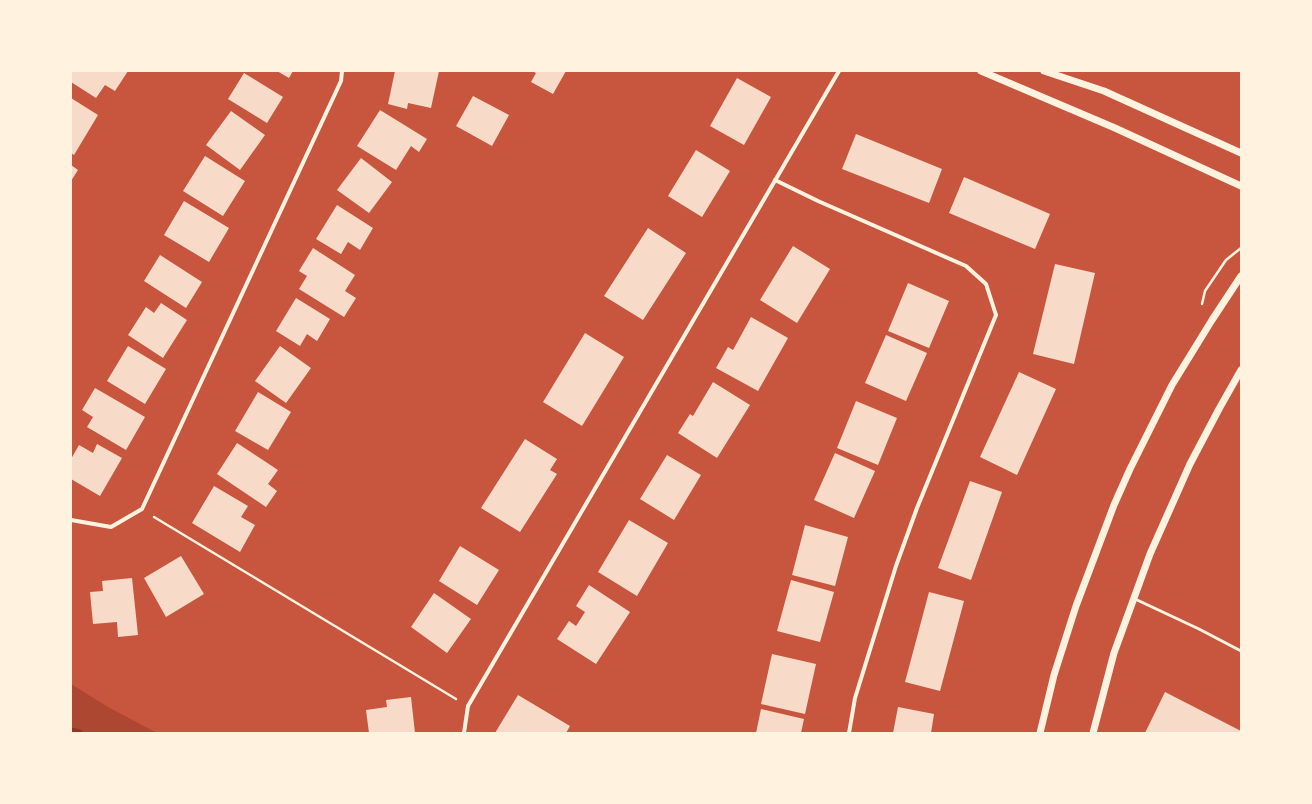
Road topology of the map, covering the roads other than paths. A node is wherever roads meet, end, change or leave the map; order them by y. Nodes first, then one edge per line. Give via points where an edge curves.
1 (342, 71) edge
2 (839, 71) edge
3 (981, 71) edge
4 (1044, 71) edge
5 (1241, 153) edge
6 (775, 180) junction
7 (1241, 186) edge
8 (1241, 276) edge
9 (1241, 370) edge
10 (71, 520) edge
11 (1133, 598) junction
12 (1241, 651) edge
13 (464, 733) edge
14 (849, 733) edge
15 (1040, 733) edge
16 (1093, 733) edge

1 - 10 street via 341,81 142,509 111,527
2 - 6 street
3 - 7 street via 1115,128
4 - 5 street via 1104,91
6 - 13 street via 468,706
6 - 14 street via 966,266 986,284 996,315 896,566 856,698
8 - 15 street via 1172,386 1130,469 1076,606 1054,675
9 - 11 street via 1190,464 1164,520
11 - 12 lane
11 - 16 street via 1114,653

